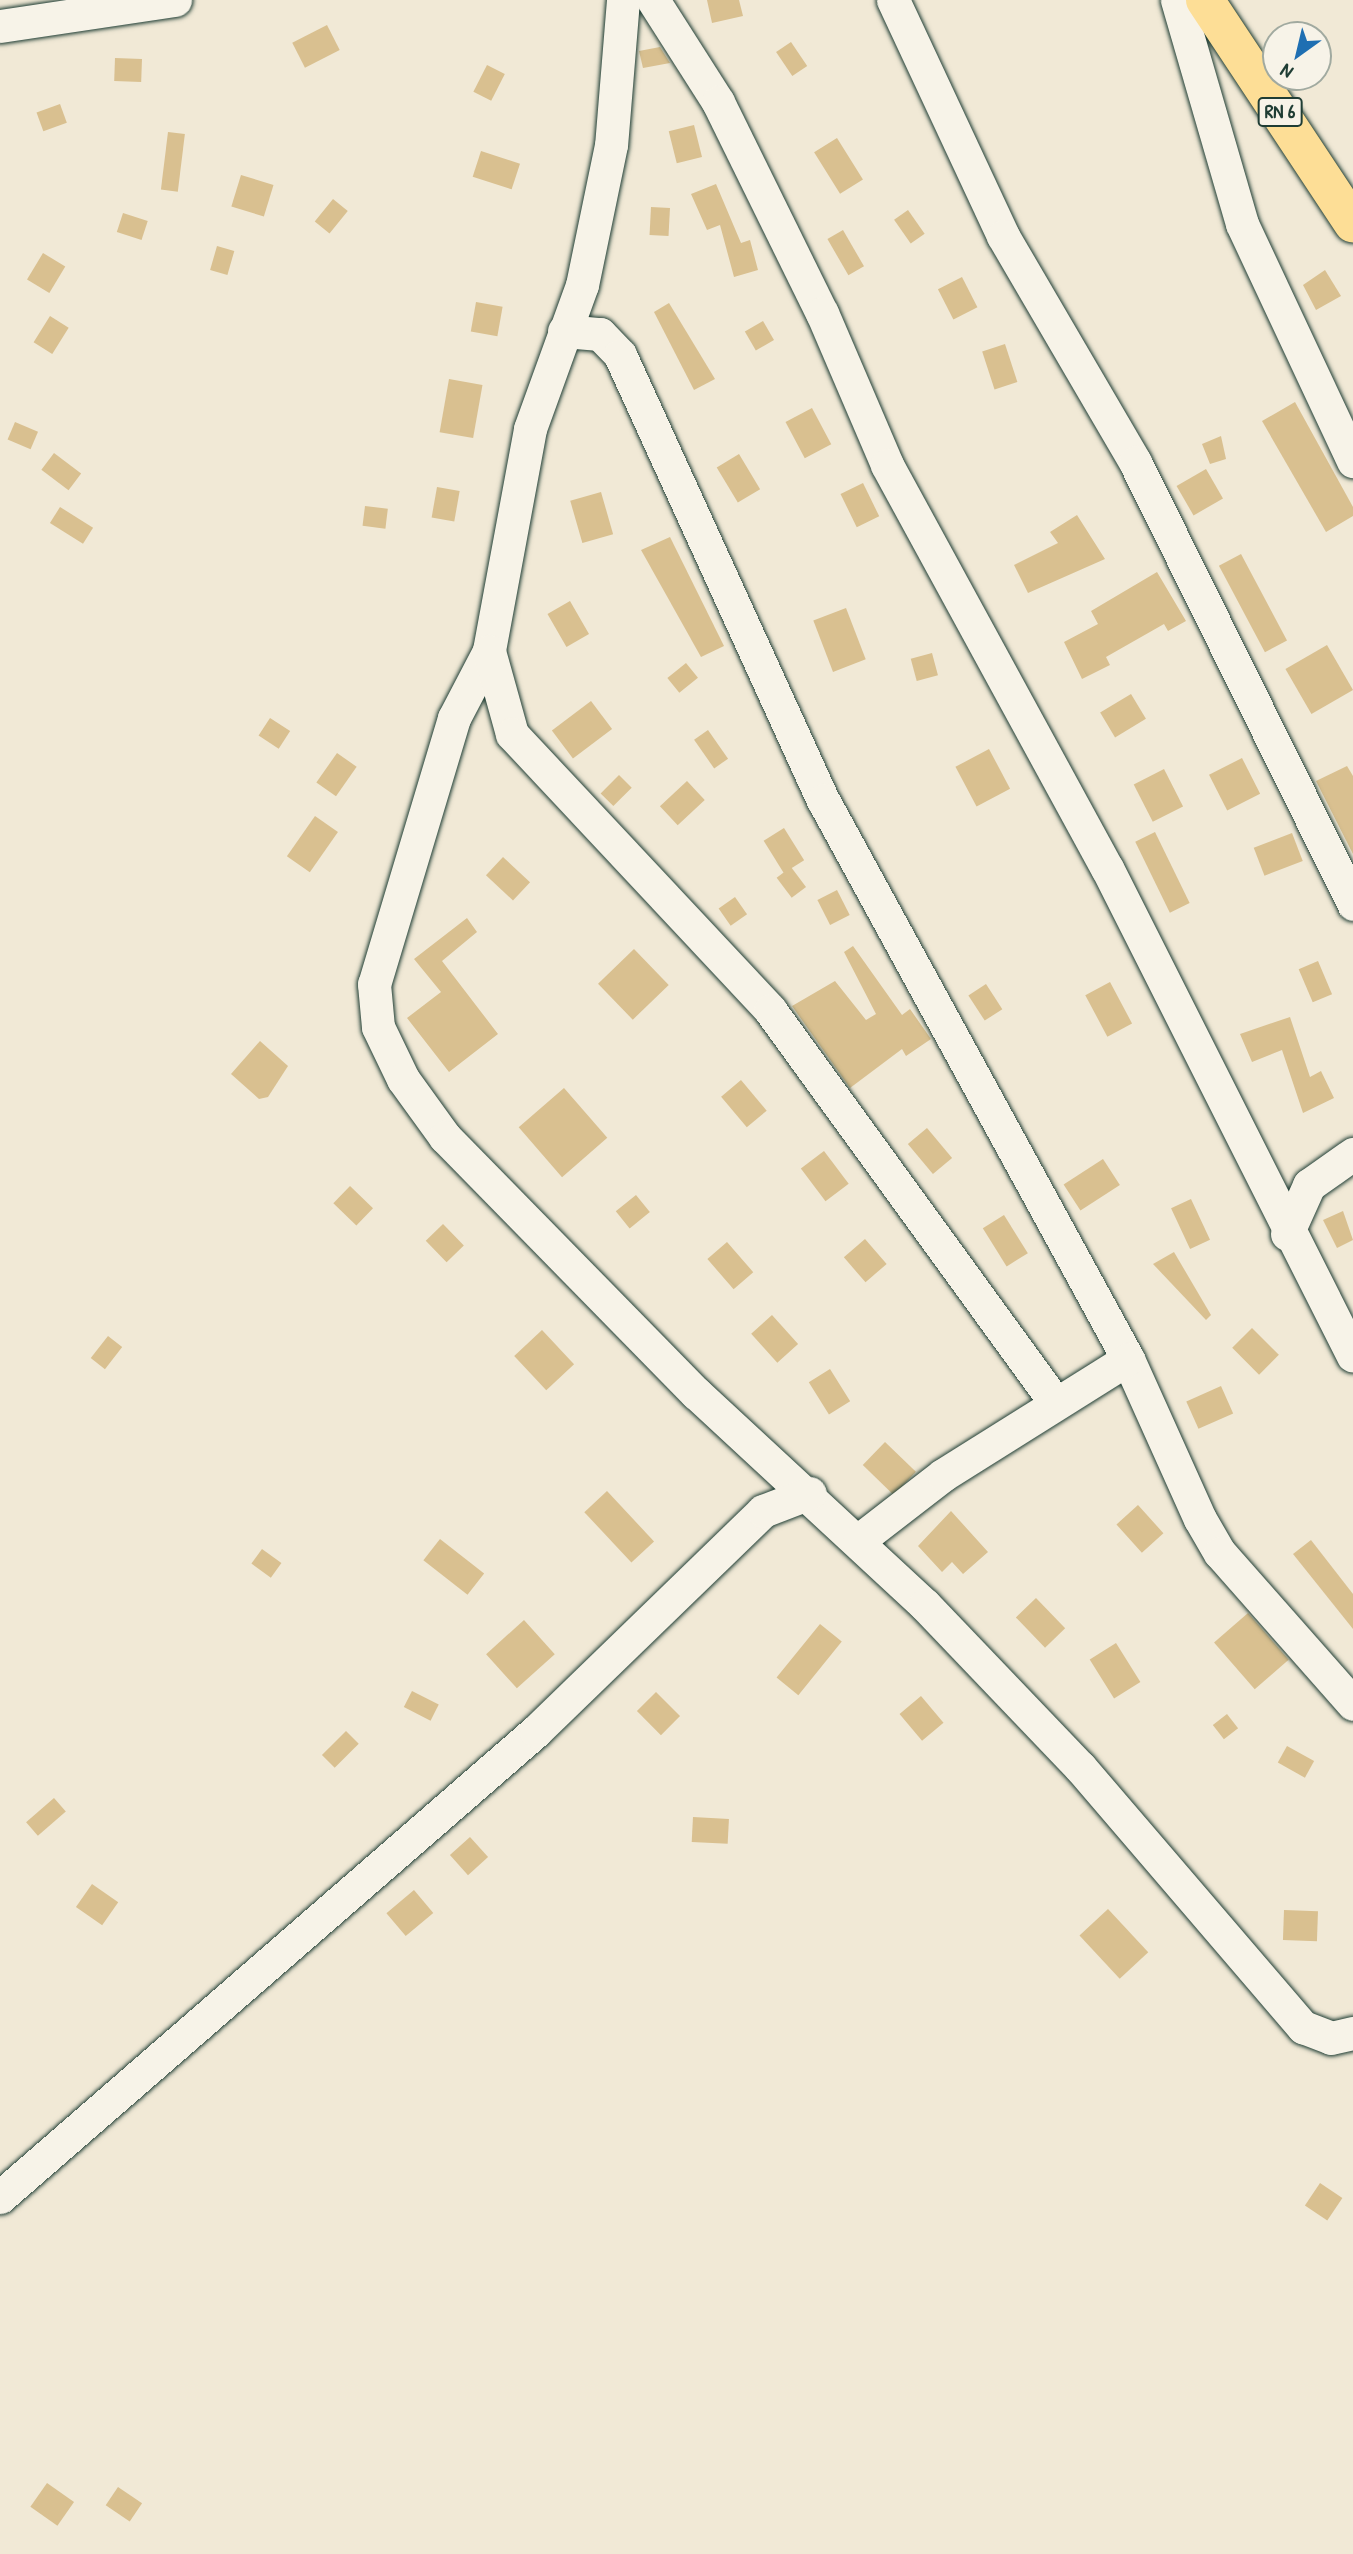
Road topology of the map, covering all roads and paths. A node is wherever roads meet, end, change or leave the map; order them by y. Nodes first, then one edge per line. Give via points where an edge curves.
1 (175, 0) edge
2 (623, 0) edge
3 (653, 0) edge
4 (893, 0) edge
5 (1177, 0) edge
6 (1205, 0) edge
7 (0, 26) edge
8 (1353, 224) edge
9 (564, 331) junction
10 (1353, 461) edge
11 (489, 651) junction
12 (454, 718) junction
13 (512, 734) junction
14 (1353, 904) edge
15 (1353, 1154) edge
16 (1287, 1234) junction
17 (1353, 1356) edge
18 (1128, 1359) junction
19 (1054, 1401) junction
20 (771, 1460) junction
21 (810, 1493) junction
22 (763, 1511) junction
23 (859, 1541) junction
24 (1353, 1704) edge
25 (1353, 2033) edge
26 (0, 2197) edge

1 - 7 street
2 - 9 street via 611,145 582,285
3 - 16 street via 718,102 822,313 887,465 1107,868
4 - 14 street via 1009,247 1135,462
5 - 10 street via 1242,224
6 - 8 main road, RN 6
9 - 11 street via 530,429
9 - 18 street via 600,334 620,355 823,800
11 - 12 street
11 - 13 street
12 - 13 street via 485,716
12 - 20 street via 374,984 378,1027 403,1080 445,1137 598,1296
13 - 19 street via 769,1010
15 - 16 street via 1309,1185
16 - 17 street
18 - 19 street
18 - 24 street via 1220,1553
19 - 23 street
20 - 21 street
20 - 22 street
21 - 22 street
21 - 23 street
22 - 26 street via 536,1731
23 - 25 street via 1080,1767 1303,2027 1331,2038

